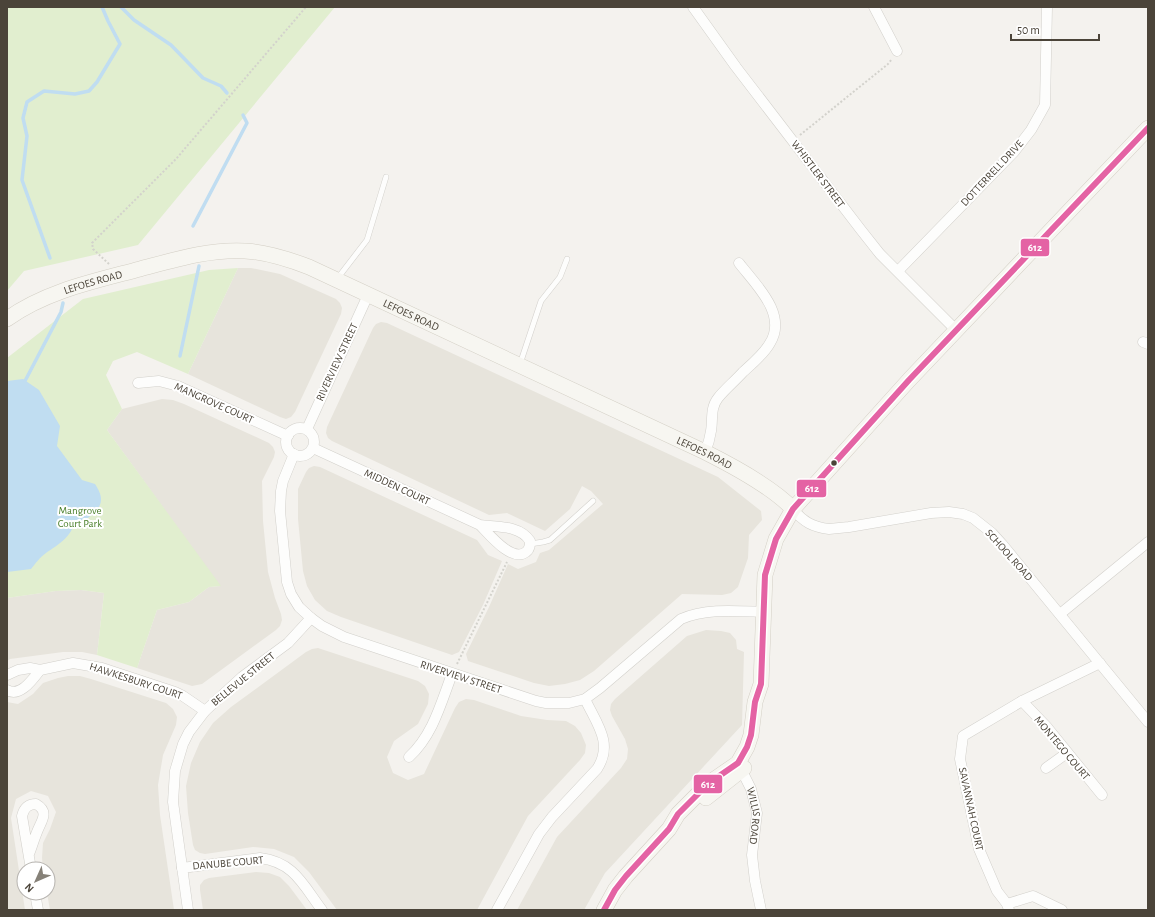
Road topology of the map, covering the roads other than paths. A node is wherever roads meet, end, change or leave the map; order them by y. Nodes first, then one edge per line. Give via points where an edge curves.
1 (693, 7) edge
2 (874, 7) edge
3 (1047, 7) edge
4 (897, 51) road end
5 (1148, 128) edge
6 (386, 177) dead end
7 (567, 259) dead end
8 (739, 263) dead end
9 (898, 271) junction
10 (337, 280) junction
11 (368, 295) junction
12 (7, 319) edge
13 (956, 330) junction
14 (519, 365) junction
15 (138, 383) dead end
16 (306, 429) junction
17 (288, 436) junction
18 (313, 448) junction
19 (705, 452) junction
20 (294, 454) junction
21 (593, 501) dead end
22 (793, 509) junction
23 (480, 525) junction
24 (1148, 542) edge
25 (530, 544) junction
26 (763, 612) junction
27 (1060, 614) junction
28 (311, 618) junction
29 (1100, 663) junction
30 (40, 670) junction
31 (452, 674) junction
32 (7, 675) edge
33 (7, 690) edge
34 (584, 699) junction
35 (1022, 701) junction
36 (204, 711) junction
37 (1148, 722) edge
38 (1067, 752) junction
39 (409, 757) dead end
40 (740, 766) junction
41 (1046, 768) dead end
42 (1102, 795) dead end
43 (29, 854) dead end
44 (30, 861) edge
45 (182, 868) junction
46 (1008, 907) edge
47 (188, 910) edge
48 (322, 910) edge
49 (497, 910) edge
50 (604, 910) edge
51 (761, 910) edge
52 (1062, 910) edge

1 - 9 street, WHISTLER STREET via 860,230
2 - 4 street
3 - 9 street, DOTTERRELL DRIVE via 1045,105 1031,130 1014,152
5 - 13 main road
6 - 10 lane via 367,240
7 - 14 lane via 560,277 540,301
8 - 19 street via 766,297 773,312 776,328 768,347 717,400
9 - 13 street, WHISTLER STREET
10 - 11 main road, LEFOES ROAD
10 - 12 main road, LEFOES ROAD via 274,255 244,251 213,252 115,276 42,298
11 - 14 main road, LEFOES ROAD
11 - 16 street, RIVERVIEW STREET
13 - 22 main road
14 - 19 main road, LEFOES ROAD
15 - 17 street, MANGROVE COURT via 159,380 178,386
16 - 17 street via 294,429
16 - 18 street via 314,440
17 - 20 street via 286,444
18 - 20 street via 303,456
18 - 23 street, MIDDEN COURT
19 - 22 main road, LEFOES ROAD via 780,497
20 - 28 street, RIVERVIEW STREET via 281,491 281,525 287,582 299,607
21 - 25 lane via 550,540
22 - 26 main road via 776,539 768,561
22 - 27 street, SCHOOL ROAD via 802,520 829,529 939,512 963,514 973,518 992,533
23 - 25 street, MIDDEN COURT via 499,526 524,534
23 - 25 street, MIDDEN COURT via 496,542 512,552 527,552
24 - 27 street
26 - 34 street, RIVERVIEW STREET via 707,612 681,619
26 - 40 main road via 763,729 756,750
27 - 29 street, SCHOOL ROAD
28 - 31 street, RIVERVIEW STREET via 344,637
28 - 36 street, BELLEVUE STREET via 288,643
29 - 35 street, SAVANNAH COURT
29 - 37 street, SCHOOL ROAD
30 - 32 street, HAWKESBURY COURT via 30,668
30 - 33 street via 21,690 14,693
30 - 36 street, HAWKESBURY COURT via 73,663 93,666 175,692
31 - 34 street, RIVERVIEW STREET via 546,703 569,703
31 - 39 street via 428,733 419,748
34 - 49 street via 604,742 602,761 542,830
35 - 38 street, MONTEGO COURT
35 - 46 street, SAVANNAH COURT via 963,736 960,759 979,849 997,891
36 - 45 street, BELLEVUE STREET via 183,744 173,787
38 - 41 street
38 - 42 street, MONTEGO COURT
40 - 50 main road via 685,818 669,829 626,876
40 - 51 street, WILLIS ROAD via 751,789 757,813 752,855
43 - 44 street
45 - 47 street, BELLEVUE STREET
45 - 48 street, DANUBE COURT via 260,858 272,860 296,874
46 - 52 street via 1033,896

